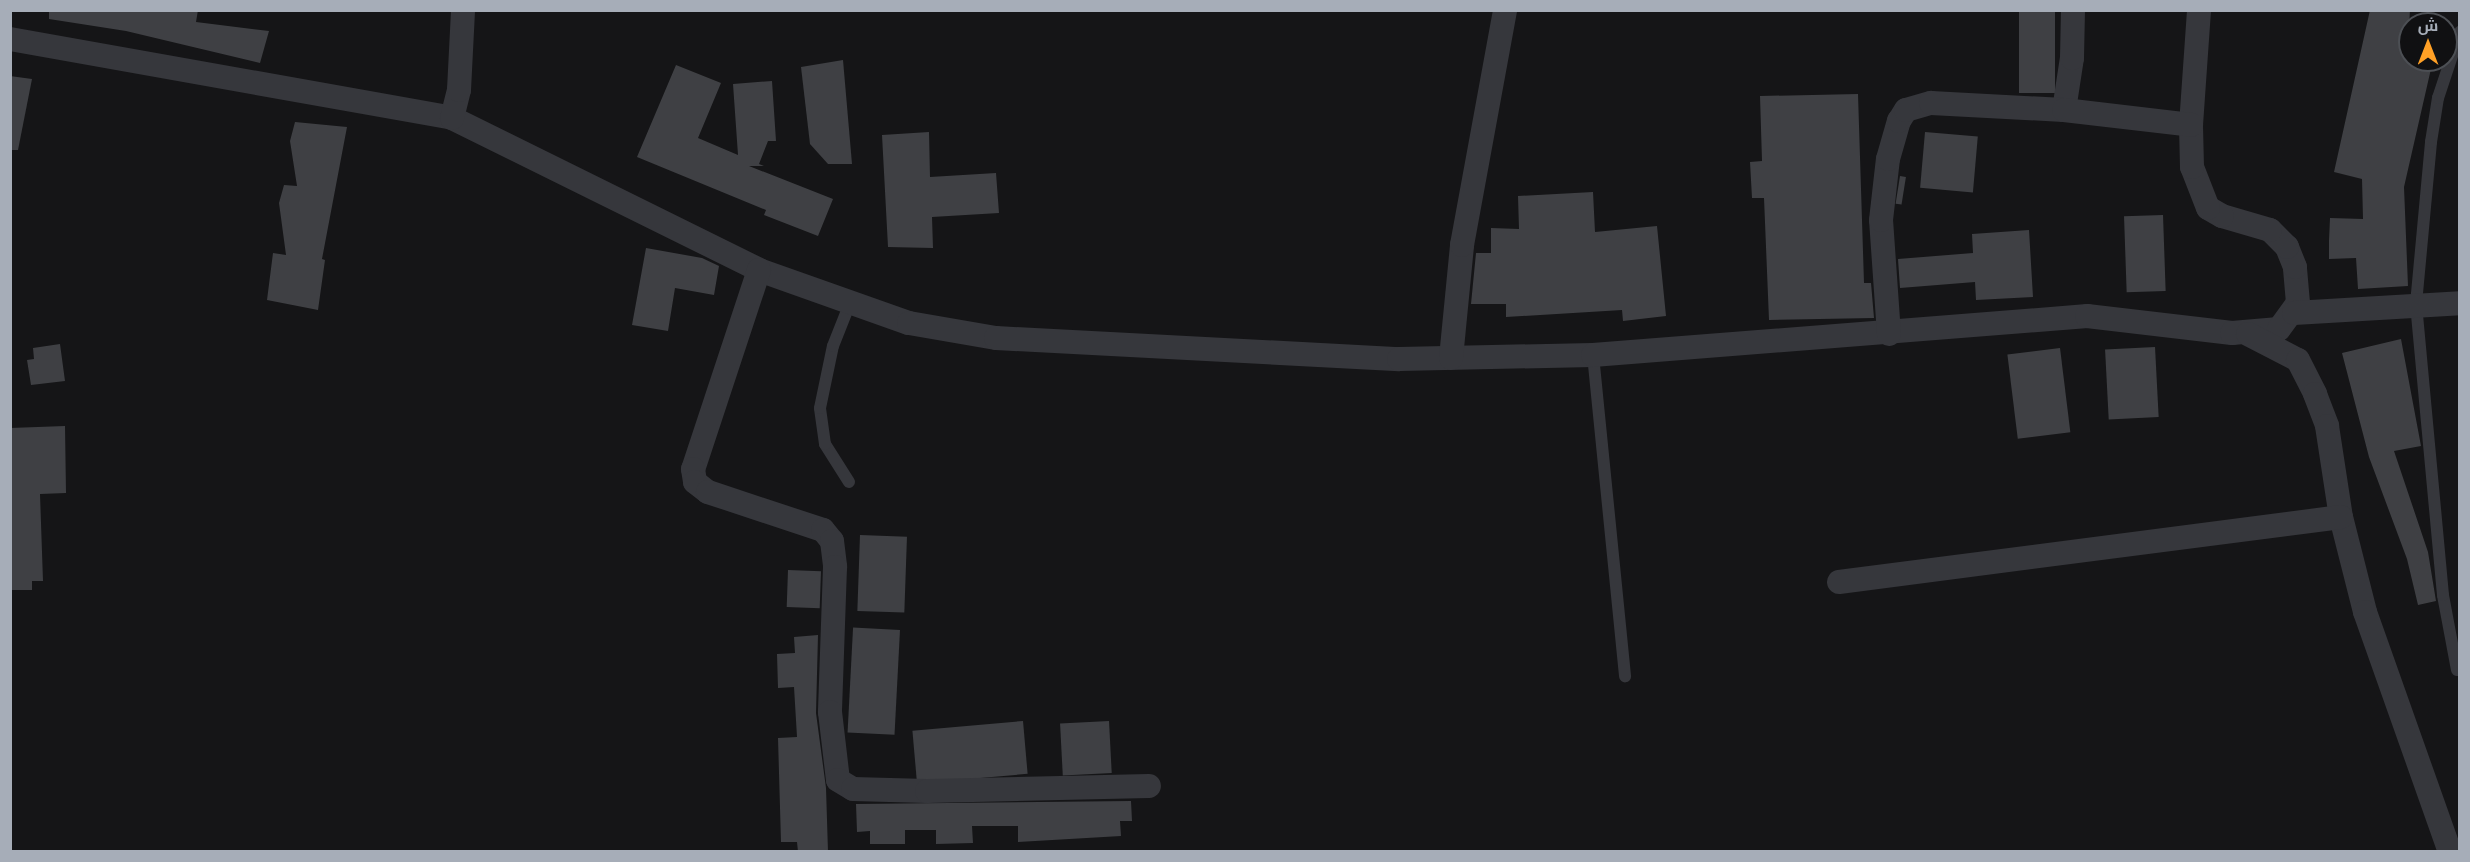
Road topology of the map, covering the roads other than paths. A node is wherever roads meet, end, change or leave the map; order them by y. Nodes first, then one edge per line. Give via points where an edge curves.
1 (463, 10) edge
2 (1505, 10) edge
3 (2073, 10) edge
4 (2199, 10) edge
5 (2460, 32) edge
6 (10, 39) edge
7 (2064, 110) junction
8 (452, 118) junction
9 (2191, 125) junction
10 (759, 270) junction
11 (850, 303) junction
12 (2460, 303) edge
13 (2416, 304) junction
14 (2294, 313) junction
15 (1889, 334) junction
16 (2248, 334) junction
17 (1593, 355) junction
18 (1451, 358) junction
19 (849, 482) dead end
20 (2341, 517) junction
21 (1839, 582) dead end
22 (2457, 670) dead end
23 (1624, 676) dead end
24 (1149, 786) dead end
25 (2450, 852) edge

1 - 8 street via 459,90
2 - 18 street via 1462,245
3 - 7 street via 2072,58
4 - 9 street
5 - 13 lane via 2438,98
6 - 8 street
7 - 9 street
7 - 15 street via 1931,103 1906,110 1888,159 1881,220
8 - 10 street
9 - 14 street via 2192,167 2203,201 2215,213 2281,237 2295,267 2299,290
10 - 11 street
10 - 24 street via 693,470 700,489 822,530 832,541 835,567 830,712 838,780 853,789 927,791
11 - 18 street via 909,323 996,338 1329,358
11 - 19 lane via 833,346 819,408 825,444
12 - 13 street
13 - 14 street
13 - 22 lane via 2444,595
14 - 16 street via 2279,329
15 - 16 street via 2087,316
15 - 17 street
16 - 20 street via 2291,354 2308,377 2327,426
17 - 18 street
17 - 23 lane
20 - 21 street
20 - 25 street via 2368,623

